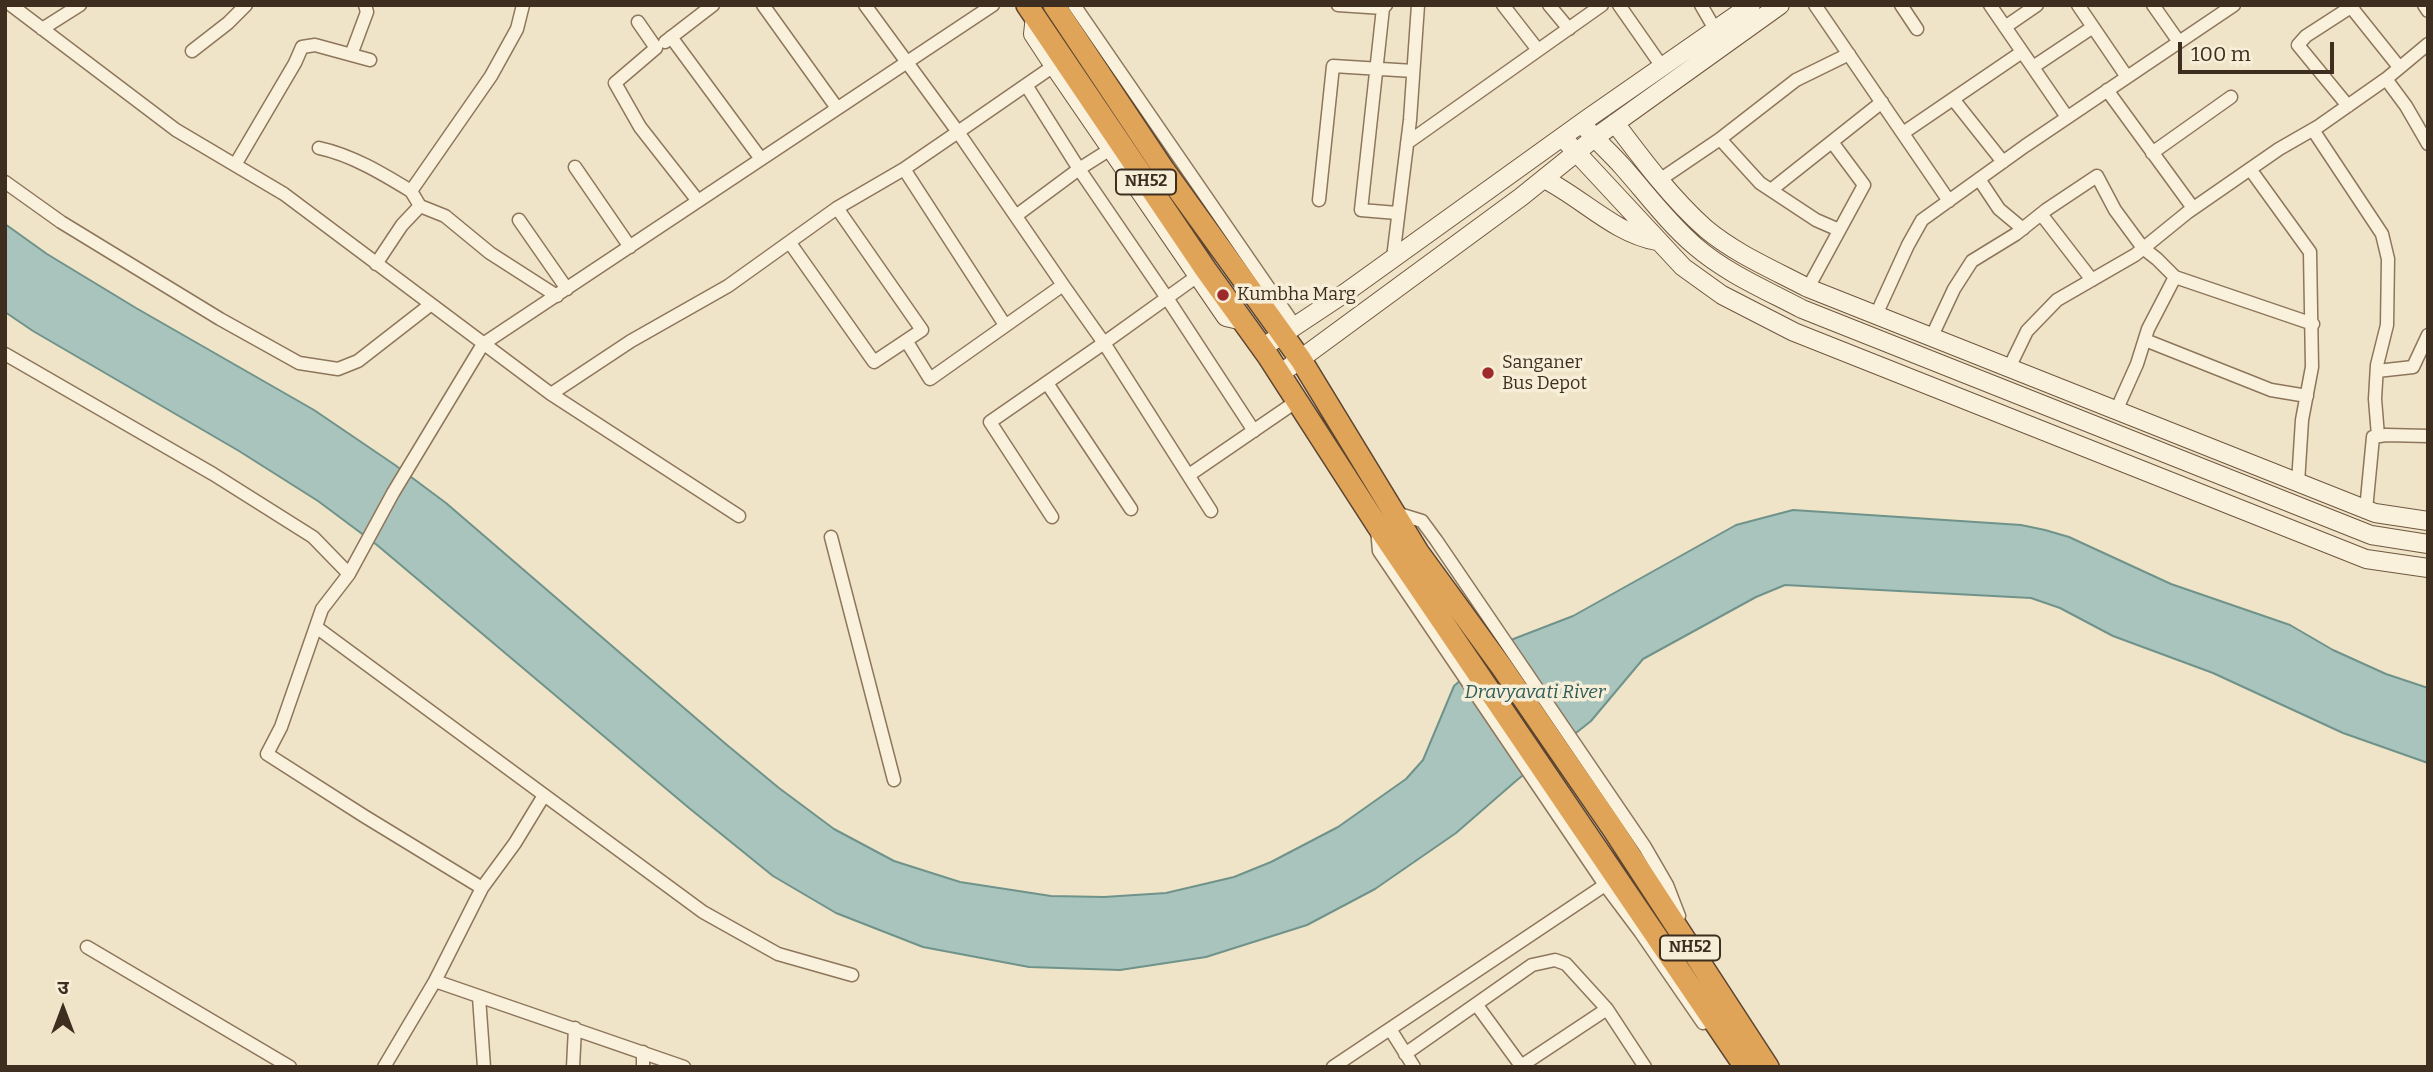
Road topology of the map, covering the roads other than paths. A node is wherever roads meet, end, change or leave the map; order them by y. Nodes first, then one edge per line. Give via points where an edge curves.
1 (11, 5) edge
2 (80, 5) edge
3 (246, 5) edge
4 (365, 5) edge
5 (523, 5) edge
6 (713, 5) edge
7 (763, 5) edge
8 (865, 5) edge
9 (993, 5) edge
10 (1074, 5) edge
11 (1338, 5) edge
12 (1418, 5) edge
13 (1503, 5) edge
14 (1549, 5) edge
15 (1602, 5) edge
16 (1619, 5) edge
17 (1701, 5) edge
18 (1751, 5) edge
19 (1780, 5) edge
20 (1815, 5) edge
21 (1900, 5) edge
22 (1990, 5) edge
23 (2037, 5) edge
24 (2078, 5) edge
25 (2153, 5) edge
26 (2234, 5) edge
27 (2424, 5) edge
28 (1055, 6) edge
29 (2352, 6) edge
30 (1385, 7) edge
31 (2428, 10) edge
32 (1031, 11) edge
33 (638, 22) dead end
34 (2005, 27) junction
35 (2093, 27) junction
36 (42, 29) junction
37 (1569, 29) junction
38 (1917, 29) dead end
39 (1716, 31) junction
40 (671, 37) junction
41 (2179, 42) junction
42 (2428, 44) edge
43 (656, 48) junction
44 (1538, 50) junction
45 (192, 51) dead end
46 (2022, 52) junction
47 (1849, 54) junction
48 (351, 55) junction
49 (370, 60) dead end
50 (907, 62) junction
51 (1059, 63) junction
52 (2033, 67) junction
53 (2399, 67) junction
54 (1663, 68) junction
55 (1375, 69) junction
56 (1413, 71) junction
57 (2127, 77) junction
58 (2386, 79) junction
59 (1026, 85) junction
60 (2107, 90) junction
61 (2231, 97) dead end
62 (1953, 99) junction
63 (1882, 102) junction
64 (2347, 106) junction
65 (837, 108) junction
66 (2067, 117) junction
67 (1582, 123) junction
68 (1615, 123) junction
69 (2313, 130) junction
70 (958, 132) junction
71 (1903, 133) junction
72 (1563, 138) junction
73 (1593, 139) junction
74 (1720, 139) junction
75 (1832, 142) junction
76 (1407, 143) junction
77 (2428, 144) edge
78 (1116, 146) junction
79 (319, 148) dead end
80 (2152, 153) junction
81 (1576, 154) junction
82 (761, 159) junction
83 (2003, 162) junction
84 (235, 165) junction
85 (575, 167) dead end
86 (904, 169) junction
87 (1079, 169) junction
88 (2250, 169) junction
89 (1544, 179) junction
90 (1661, 179) junction
91 (1979, 179) junction
92 (5, 182) edge
93 (1771, 190) junction
94 (411, 191) junction
95 (1319, 200) dead end
96 (698, 201) junction
97 (1950, 201) junction
98 (421, 206) junction
99 (837, 208) junction
100 (2193, 208) junction
101 (1397, 213) junction
102 (2041, 214) junction
103 (1017, 215) junction
104 (519, 220) dead end
105 (2023, 229) junction
106 (1839, 230) junction
107 (1657, 241) junction
108 (790, 243) junction
109 (630, 247) junction
110 (2143, 248) junction
111 (1393, 258) junction
112 (376, 264) junction
113 (1201, 273) junction
114 (2175, 277) junction
115 (2092, 280) junction
116 (1063, 285) junction
117 (1808, 288) junction
118 (562, 293) junction
119 (1167, 298) junction
120 (430, 305) junction
121 (1876, 314) junction
122 (2312, 324) junction
123 (1005, 325) junction
124 (1289, 330) junction
125 (2428, 335) edge
126 (1932, 336) junction
127 (2145, 340) junction
128 (907, 342) junction
129 (1104, 343) junction
130 (484, 344) junction
131 (1262, 348) junction
132 (5, 354) edge
133 (1301, 360) junction
134 (2009, 368) junction
135 (2377, 371) junction
136 (1280, 374) junction
137 (1046, 383) junction
138 (551, 394) junction
139 (2307, 396) junction
140 (1297, 401) junction
141 (2116, 411) junction
142 (1254, 431) junction
143 (2378, 436) junction
144 (2428, 436) edge
145 (1189, 475) junction
146 (2298, 483) junction
147 (1131, 509) dead end
148 (2366, 510) junction
149 (1211, 511) dead end
150 (739, 516) dead end
151 (1052, 517) dead end
152 (1385, 519) junction
153 (2428, 521) edge
154 (831, 537) dead end
155 (2428, 544) edge
156 (2428, 568) edge
157 (349, 574) junction
158 (1433, 590) junction
159 (316, 627) junction
160 (894, 780) dead end
161 (543, 797) junction
162 (1605, 885) junction
163 (482, 888) junction
164 (1647, 931) junction
165 (87, 947) dead end
166 (1691, 950) junction
167 (852, 975) dead end
168 (435, 981) junction
169 (480, 997) junction
170 (1476, 1004) junction
171 (1607, 1009) junction
172 (575, 1028) junction
173 (1390, 1029) junction
174 (643, 1052) junction
175 (1405, 1054) junction
176 (1335, 1066) edge
177 (1521, 1066) edge
178 (290, 1067) edge
179 (384, 1067) edge
180 (484, 1067) edge
181 (573, 1067) edge
182 (643, 1067) edge
183 (684, 1067) edge
184 (1413, 1067) edge
185 (1645, 1067) edge
186 (1732, 1067) edge
187 (1745, 1067) edge
188 (1768, 1067) edge

1 - 36 street
2 - 36 street
3 - 45 street
4 - 48 street via 368,12
5 - 94 street via 517,30 491,76
6 - 40 street
7 - 65 street
8 - 50 street
9 - 50 street
10 - 124 street
11 - 30 street
12 - 56 street
13 - 44 street
14 - 37 street
15 - 37 street
16 - 54 street
17 - 39 street
18 - 39 main road
19 - 68 main road
20 - 47 street
21 - 38 street
22 - 34 street
23 - 34 street
24 - 35 street
25 - 41 street
26 - 41 street
27 - 31 street
28 - 124 highway, NH52 via 1164,170
29 - 53 street
29 - 64 street via 2298,45
30 - 55 street
32 - 51 highway, NH52
33 - 43 street
34 - 46 street
35 - 52 street
35 - 57 street
36 - 84 street via 176,130
37 - 44 street
39 - 54 main road
40 - 43 street
40 - 82 street
41 - 57 street
42 - 53 street
43 - 96 street via 615,83 640,127
44 - 76 street
46 - 52 street
46 - 62 street
47 - 63 street
47 - 74 street via 1796,80
48 - 49 street
48 - 84 street via 315,45 302,47
50 - 65 street
50 - 70 street
51 - 59 street
51 - 78 highway, NH52
52 - 66 street
53 - 58 street
54 - 67 main road
55 - 56 street
55 - 95 street via 1333,66
55 - 101 street via 1361,210
56 - 76 street
57 - 60 street
58 - 64 street
58 - 77 street
59 - 70 street
59 - 87 street
60 - 66 street
60 - 80 street
61 - 80 street
62 - 71 street
62 - 83 street
63 - 71 street
63 - 75 street
64 - 69 street
65 - 82 street
66 - 83 street
67 - 72 main road
67 - 73 main road
68 - 73 main road
68 - 90 main road
69 - 88 street
69 - 135 street via 2382,234 2388,259 2387,325
70 - 86 street
70 - 103 street
71 - 97 street
72 - 81 main road
72 - 111 main road
73 - 81 main road
73 - 155 main road via 1696,247 1732,273 1802,309 2371,535
74 - 90 street
74 - 93 street
75 - 93 street
75 - 106 street via 1864,185
76 - 101 street
78 - 87 street
78 - 113 highway, NH52
79 - 94 street via 382,173
80 - 100 street
81 - 89 main road
81 - 107 main road
82 - 96 street
83 - 91 street
84 - 112 street via 284,194
85 - 109 street
86 - 99 street
86 - 123 street
87 - 103 street
87 - 119 street
88 - 100 street
88 - 122 street via 2310,252
89 - 107 main road via 1644,239
89 - 133 main road
90 - 117 main road via 1707,229 1741,253
91 - 97 street
91 - 105 street via 1999,209
92 - 120 street via 61,222 299,363 338,369 348,365
93 - 106 street
94 - 98 street
96 - 109 street
97 - 121 street via 1918,226
98 - 112 street
98 - 118 street via 445,216 490,253
99 - 108 street
99 - 128 street via 922,330
100 - 110 street
101 - 111 street
102 - 105 street
102 - 110 street via 2097,176
102 - 115 street
103 - 116 street
104 - 118 street
105 - 126 street via 1972,261
106 - 117 street
107 - 156 main road via 1722,295 1794,332 2365,559
108 - 128 street via 874,362
108 - 138 street
109 - 118 street
110 - 114 street
110 - 115 street
111 - 124 main road
112 - 120 street
113 - 119 street
113 - 131 highway, NH52
114 - 122 street
114 - 127 street
115 - 134 street via 2057,300 2027,331
116 - 123 street
116 - 129 street
117 - 121 main road
118 - 130 street
119 - 129 street
119 - 142 street
120 - 130 street
121 - 126 main road
122 - 139 street
123 - 128 street via 930,379
124 - 131 main road
124 - 133 highway, NH52
125 - 135 street via 2413,367
126 - 134 main road
127 - 139 street via 2271,390
127 - 141 street
129 - 137 street
129 - 145 street
130 - 138 street
130 - 157 street via 410,463
131 - 136 highway, NH52
132 - 157 street via 313,537
133 - 136 main road
133 - 152 highway, NH52
134 - 141 main road
135 - 143 street
136 - 140 highway, NH52
137 - 147 street
137 - 151 street via 990,422
138 - 150 street
139 - 146 street
140 - 142 street
140 - 152 highway, NH52
141 - 146 main road
142 - 145 street
143 - 144 street
143 - 148 street via 2373,438
145 - 149 street
146 - 148 main road
148 - 153 main road
152 - 158 highway, NH52
152 - 162 street via 1379,551
152 - 166 street via 1422,521 1637,835 1667,885
154 - 160 street
157 - 159 street via 322,609
158 - 164 highway, NH52
158 - 166 highway, NH52 via 1502,666
159 - 161 street
159 - 163 street via 267,754
161 - 163 street
161 - 167 street via 746,939 778,954
162 - 164 street
162 - 173 street
163 - 168 street
164 - 186 street
164 - 187 highway, NH52
165 - 178 street
166 - 188 highway, NH52
168 - 169 street
168 - 179 street
169 - 172 street
169 - 180 street
170 - 171 street via 1532,965 1555,960 1566,964
170 - 175 street
170 - 177 street
171 - 177 street
171 - 185 street
172 - 174 street
172 - 181 street
173 - 175 street
173 - 176 street
174 - 182 street
174 - 183 street
175 - 184 street

